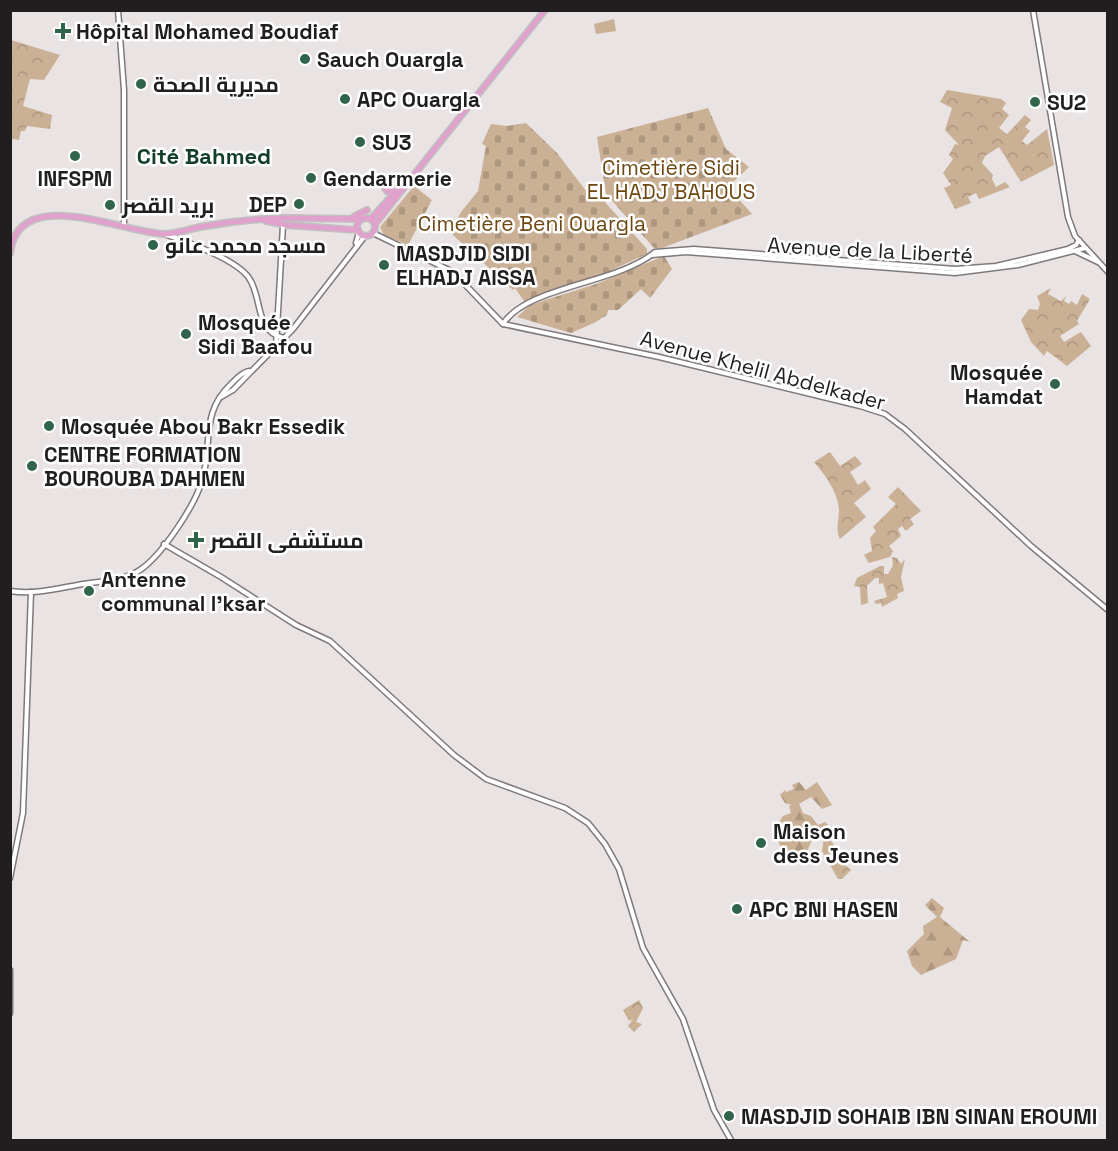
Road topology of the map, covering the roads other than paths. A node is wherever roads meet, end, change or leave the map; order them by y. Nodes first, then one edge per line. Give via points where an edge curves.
1 (118, 10) edge
2 (545, 10) edge
3 (1033, 10) edge
4 (416, 171) junction
5 (383, 185) dead end
6 (396, 192) junction
7 (367, 210) dead end
8 (348, 218) junction
9 (362, 219) junction
10 (283, 222) junction
11 (373, 222) junction
12 (124, 225) junction
13 (361, 233) junction
14 (373, 233) junction
15 (164, 234) junction
16 (1078, 240) junction
17 (1085, 248) junction
18 (1074, 251) junction
19 (10, 253) edge
20 (651, 255) junction
21 (1099, 262) junction
22 (1107, 272) edge
23 (503, 324) junction
24 (277, 326) junction
25 (291, 330) junction
26 (275, 336) junction
27 (284, 338) junction
28 (276, 346) junction
29 (164, 544) junction
30 (10, 591) edge
31 (31, 592) junction
32 (1107, 610) edge
33 (10, 878) edge
34 (10, 970) edge
35 (10, 1013) edge
36 (731, 1140) edge

1 - 12 street via 124,98
2 - 4 main road
3 - 16 street via 1061,189
4 - 6 main road
4 - 11 main road
5 - 6 main road via 387,191
6 - 11 main road
7 - 8 main road
8 - 9 main road
8 - 10 main road
9 - 11 main road
9 - 13 main road via 358,224
10 - 13 main road
10 - 15 main road via 258,220
10 - 24 street
11 - 14 main road
12 - 15 main road
12 - 19 main road via 62,214 52,216 20,228
13 - 14 main road
13 - 25 street via 355,247
14 - 23 street via 453,272
15 - 26 street via 225,260 249,277 266,327
16 - 17 street
16 - 20 street, Avenue de la Liberté via 1068,249 1018,262 955,269 685,248
17 - 18 street, Avenue de la Liberté
17 - 21 street
18 - 20 street, Avenue de la Liberté via 996,270 955,273 686,252
18 - 21 street
20 - 23 street, Avenue de la Liberté via 595,281 530,302
21 - 22 street
23 - 32 street, Avenue Khelil Abdelkader via 659,357 885,414
24 - 25 street
24 - 26 street
25 - 27 street
26 - 27 street
26 - 28 street
27 - 28 street
28 - 29 street via 211,410 201,483
29 - 31 street via 147,564 127,576
29 - 36 street via 288,620 330,641 454,755 486,779 565,808 588,823 620,869 643,948 683,1019 714,1110
30 - 31 street
31 - 33 street via 25,786 20,842
34 - 35 street

